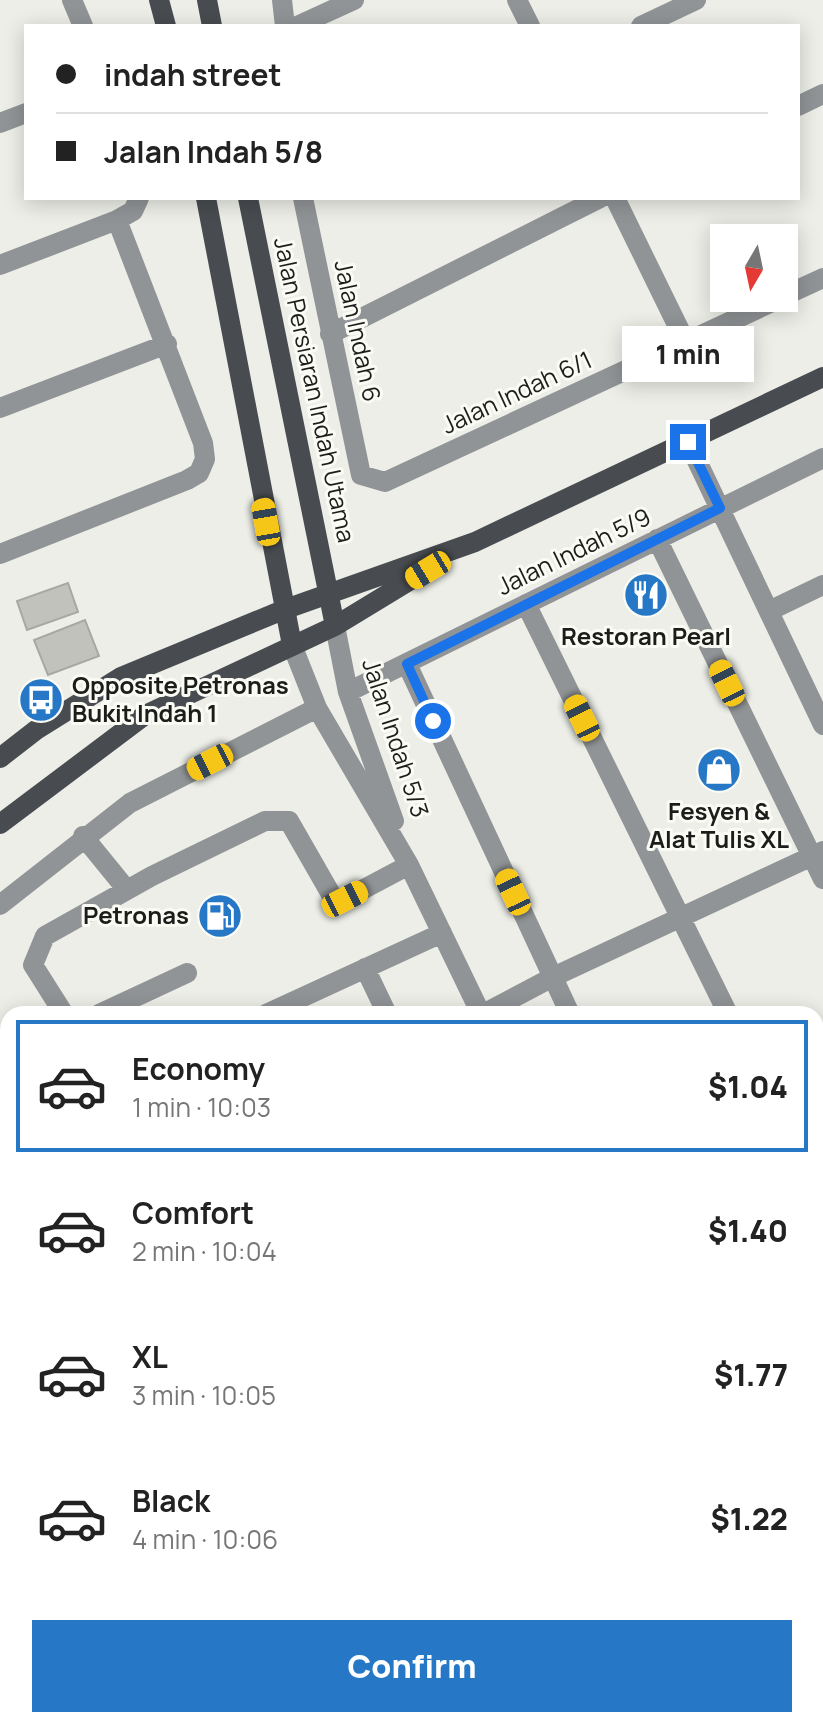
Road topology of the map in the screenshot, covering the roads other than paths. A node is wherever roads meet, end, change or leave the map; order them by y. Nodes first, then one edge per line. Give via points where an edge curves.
1 (72, 0) edge
2 (159, 0) edge
3 (207, 0) edge
4 (282, 0) edge
5 (354, 0) edge
6 (517, 0) edge
7 (696, 0) edge
8 (82, 24) edge
9 (165, 24) edge
10 (212, 24) edge
11 (285, 24) edge
12 (301, 24) edge
13 (529, 24) edge
14 (645, 24) edge
15 (823, 94) edge
16 (800, 105) edge
17 (24, 114) edge
18 (0, 123) edge
19 (138, 200) edge
20 (206, 200) edge
21 (248, 200) edge
22 (303, 200) edge
23 (596, 200) edge
24 (616, 200) edge
25 (117, 220) junction
26 (0, 265) edge
27 (823, 278) edge
28 (798, 290) edge
29 (751, 312) edge
30 (330, 334) junction
31 (686, 343) junction
32 (167, 344) junction
33 (823, 377) edge
34 (0, 408) edge
35 (688, 442) junction
36 (823, 458) edge
37 (361, 475) joint
38 (720, 508) junction
39 (657, 539) junction
40 (475, 542) junction
41 (0, 554) edge
42 (823, 585) edge
43 (329, 593) junction
44 (526, 604) junction
45 (283, 610) junction
46 (769, 611) junction
47 (335, 626) junction
48 (292, 645) junction
49 (407, 664) junction
50 (348, 692) junction
51 (317, 708) junction
52 (823, 725) edge
53 (0, 758) edge
54 (0, 824) edge
55 (83, 836) junction
56 (817, 853) edge
57 (409, 865) junction
58 (823, 879) edge
59 (127, 890) junction
60 (0, 905) edge
61 (681, 917) junction
62 (442, 933) junction
63 (365, 968) junction
64 (187, 973) dead end
65 (553, 977) junction
66 (59, 1006) edge
67 (116, 1006) edge
68 (283, 1006) edge
69 (383, 1006) edge
70 (478, 1006) edge
71 (497, 1006) edge
72 (566, 1006) edge
73 (724, 1006) edge

1 - 8 street
2 - 9 main road
3 - 10 main road
4 - 11 street
5 - 12 street
6 - 13 street
7 - 14 street
15 - 16 street
17 - 18 street
19 - 25 street via 133,211
20 - 45 main road
21 - 43 main road, Jalan Persiaran Indah Utama
22 - 30 street, Jalan Indah 6
23 - 30 street
24 - 31 street
25 - 26 street
25 - 32 street
27 - 28 street, Jalan Indah 6/1
29 - 31 street, Jalan Indah 6/1
30 - 37 street, Jalan Indah 6
31 - 37 street, Jalan Indah 6/1 via 385,482
32 - 34 street
32 - 41 street via 203,443 205,459 199,473
33 - 35 main road
35 - 38 street
35 - 40 main road
36 - 38 street, Jalan Indah 5/9
38 - 39 street, Jalan Indah 5/9
38 - 46 street
39 - 44 street, Jalan Indah 5/9
39 - 56 street
40 - 43 main road
40 - 47 main road
42 - 46 street
43 - 45 main road
43 - 47 main road, Jalan Persiaran Indah Utama
44 - 49 street, Jalan Indah 5/9
44 - 61 street
45 - 48 main road
45 - 53 main road via 121,677
46 - 52 street
47 - 48 main road
47 - 50 street, Jalan Indah 5/3
48 - 51 street, Jalan Indah 5/3
48 - 54 main road via 145,715
49 - 50 street, Jalan Indah 5/9
49 - 65 street
50 - 57 street, Jalan Indah 5/3
51 - 55 street via 130,803
51 - 57 street, Jalan Indah 5/3
55 - 59 street
55 - 60 street
56 - 58 street
56 - 61 street
57 - 59 street via 345,899 332,896 289,821 265,821
57 - 62 street, Jalan Indah 5/3
59 - 66 street via 45,936 33,965
61 - 65 street
61 - 73 street
62 - 63 street
62 - 70 street, Jalan Indah 5/3
63 - 68 street
63 - 69 street
64 - 67 street
65 - 71 street
65 - 72 street

